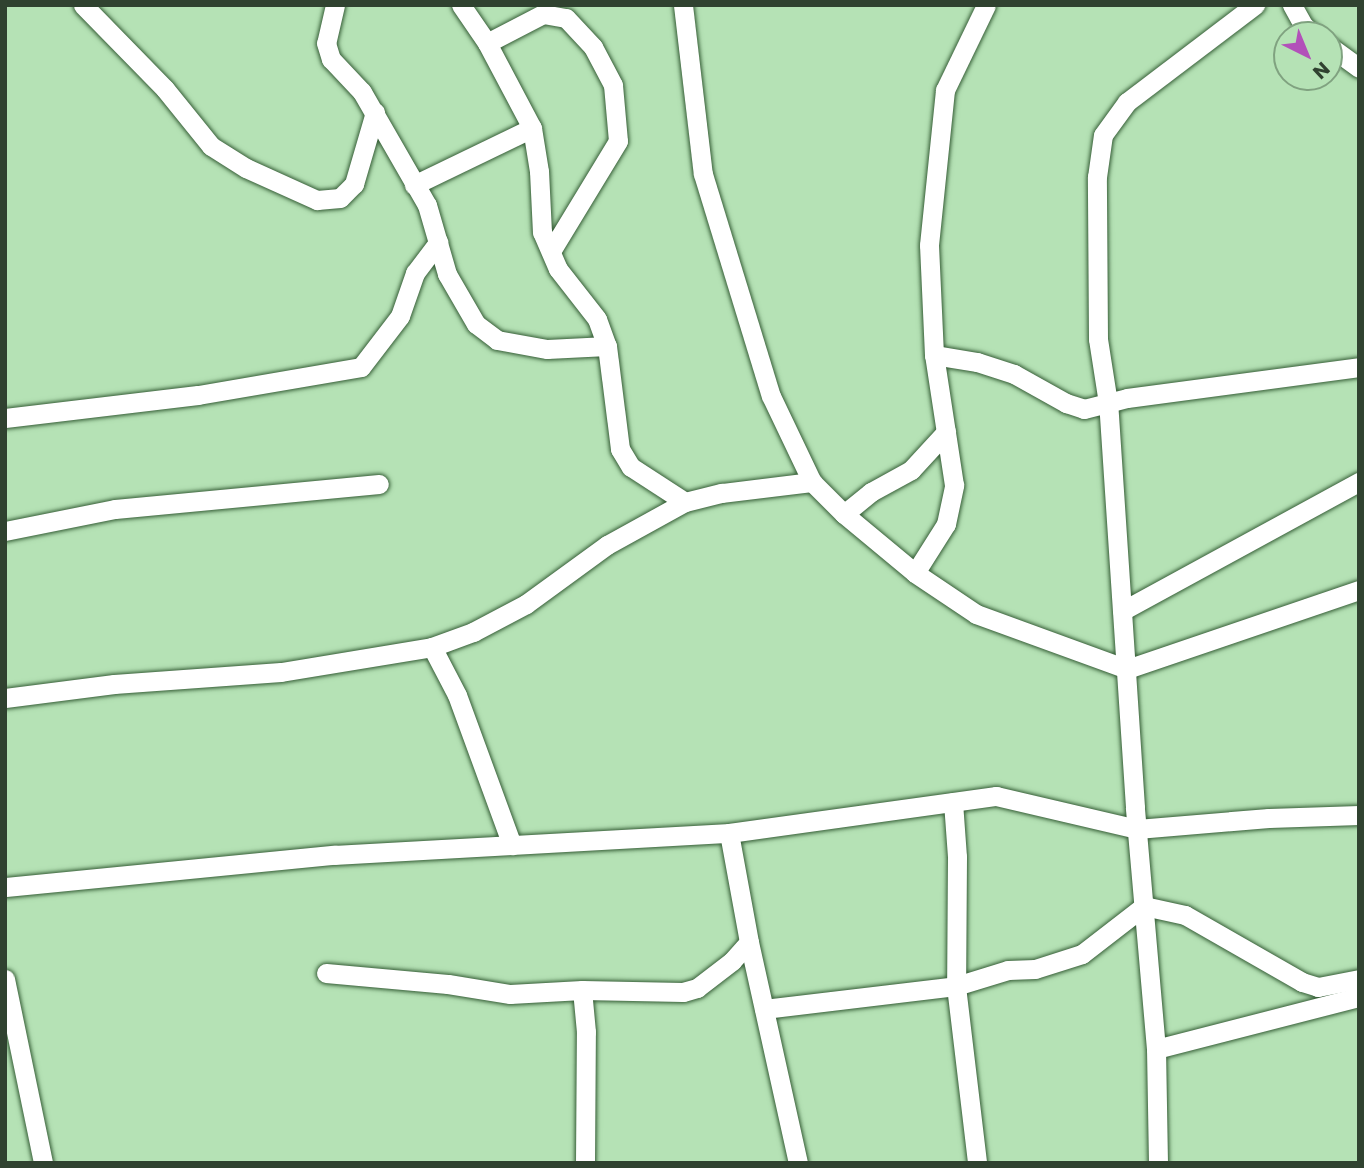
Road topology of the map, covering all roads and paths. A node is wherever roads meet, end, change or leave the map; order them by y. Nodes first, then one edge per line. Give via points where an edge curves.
1 (83, 5) edge
2 (335, 5) edge
3 (461, 5) edge
4 (683, 5) edge
5 (986, 5) edge
6 (1255, 5) edge
7 (1292, 5) edge
8 (1301, 21) edge
9 (487, 43) junction
10 (1343, 56) edge
11 (1359, 68) edge
12 (375, 112) junction
13 (532, 128) junction
14 (387, 138) junction
15 (366, 145) junction
16 (414, 185) junction
17 (438, 242) junction
18 (551, 251) junction
19 (607, 346) junction
20 (934, 355) junction
21 (1359, 367) edge
22 (1108, 403) junction
23 (5, 418) edge
24 (946, 432) junction
25 (812, 482) junction
26 (1359, 482) edge
27 (379, 484) dead end
28 (685, 502) junction
29 (845, 514) junction
30 (5, 531) edge
31 (915, 573) junction
32 (1359, 590) edge
33 (1122, 611) junction
34 (432, 646) junction
35 (1127, 669) junction
36 (5, 698) edge
37 (953, 802) junction
38 (1359, 815) edge
39 (1137, 829) junction
40 (729, 833) junction
41 (512, 845) junction
42 (5, 887) edge
43 (1144, 906) junction
44 (749, 942) junction
45 (326, 973) dead end
46 (5, 979) edge
47 (1359, 979) edge
48 (956, 986) junction
49 (582, 990) junction
50 (1359, 997) edge
51 (764, 1009) junction
52 (1156, 1049) junction
53 (43, 1163) edge
54 (585, 1163) edge
55 (798, 1163) edge
56 (977, 1163) edge
57 (1158, 1163) edge

1 - 15 street via 165,89 211,146 246,168 317,200 340,198 354,184
2 - 12 street via 326,43 331,60
3 - 9 street
4 - 25 street via 703,174 771,397
5 - 20 street via 945,90 929,245
6 - 22 street via 1128,102 1103,135 1097,177 1098,339
7 - 8 street
9 - 13 street
9 - 18 street via 543,14 566,18 593,47 614,85 618,141
10 - 11 street
12 - 14 street
12 - 15 street
13 - 16 street
13 - 18 street via 542,232
14 - 15 street
14 - 16 street
16 - 17 street via 427,205
17 - 19 street via 447,274 476,324 497,340 547,349
17 - 23 street via 415,273 400,316 361,367 198,395
18 - 19 street via 558,269 597,319
19 - 28 street via 620,449 631,467
20 - 22 street via 1014,374 1084,409
20 - 24 street
21 - 22 street
22 - 33 street
24 - 29 street via 911,470 871,492
24 - 31 street via 954,485 946,523
25 - 28 street
25 - 29 street
26 - 33 street
27 - 30 street via 115,509
28 - 34 street via 607,545 526,604 473,632
29 - 31 street
31 - 35 street via 976,614
32 - 35 street
33 - 35 street
34 - 36 street via 281,672 114,684
34 - 41 street via 457,695
35 - 39 street
37 - 39 street via 996,796
37 - 40 street
37 - 48 street
38 - 39 street
39 - 43 street
40 - 41 street
40 - 44 street
41 - 42 street via 334,855
43 - 47 street via 1185,915 1302,982 1318,987
43 - 48 street via 1082,954 1035,970 1008,970
43 - 52 street
44 - 49 street via 697,988 683,992
44 - 51 street
45 - 49 street via 510,994
46 - 53 street
48 - 51 street
48 - 56 street
49 - 54 street
50 - 52 street
51 - 55 street
52 - 57 street

